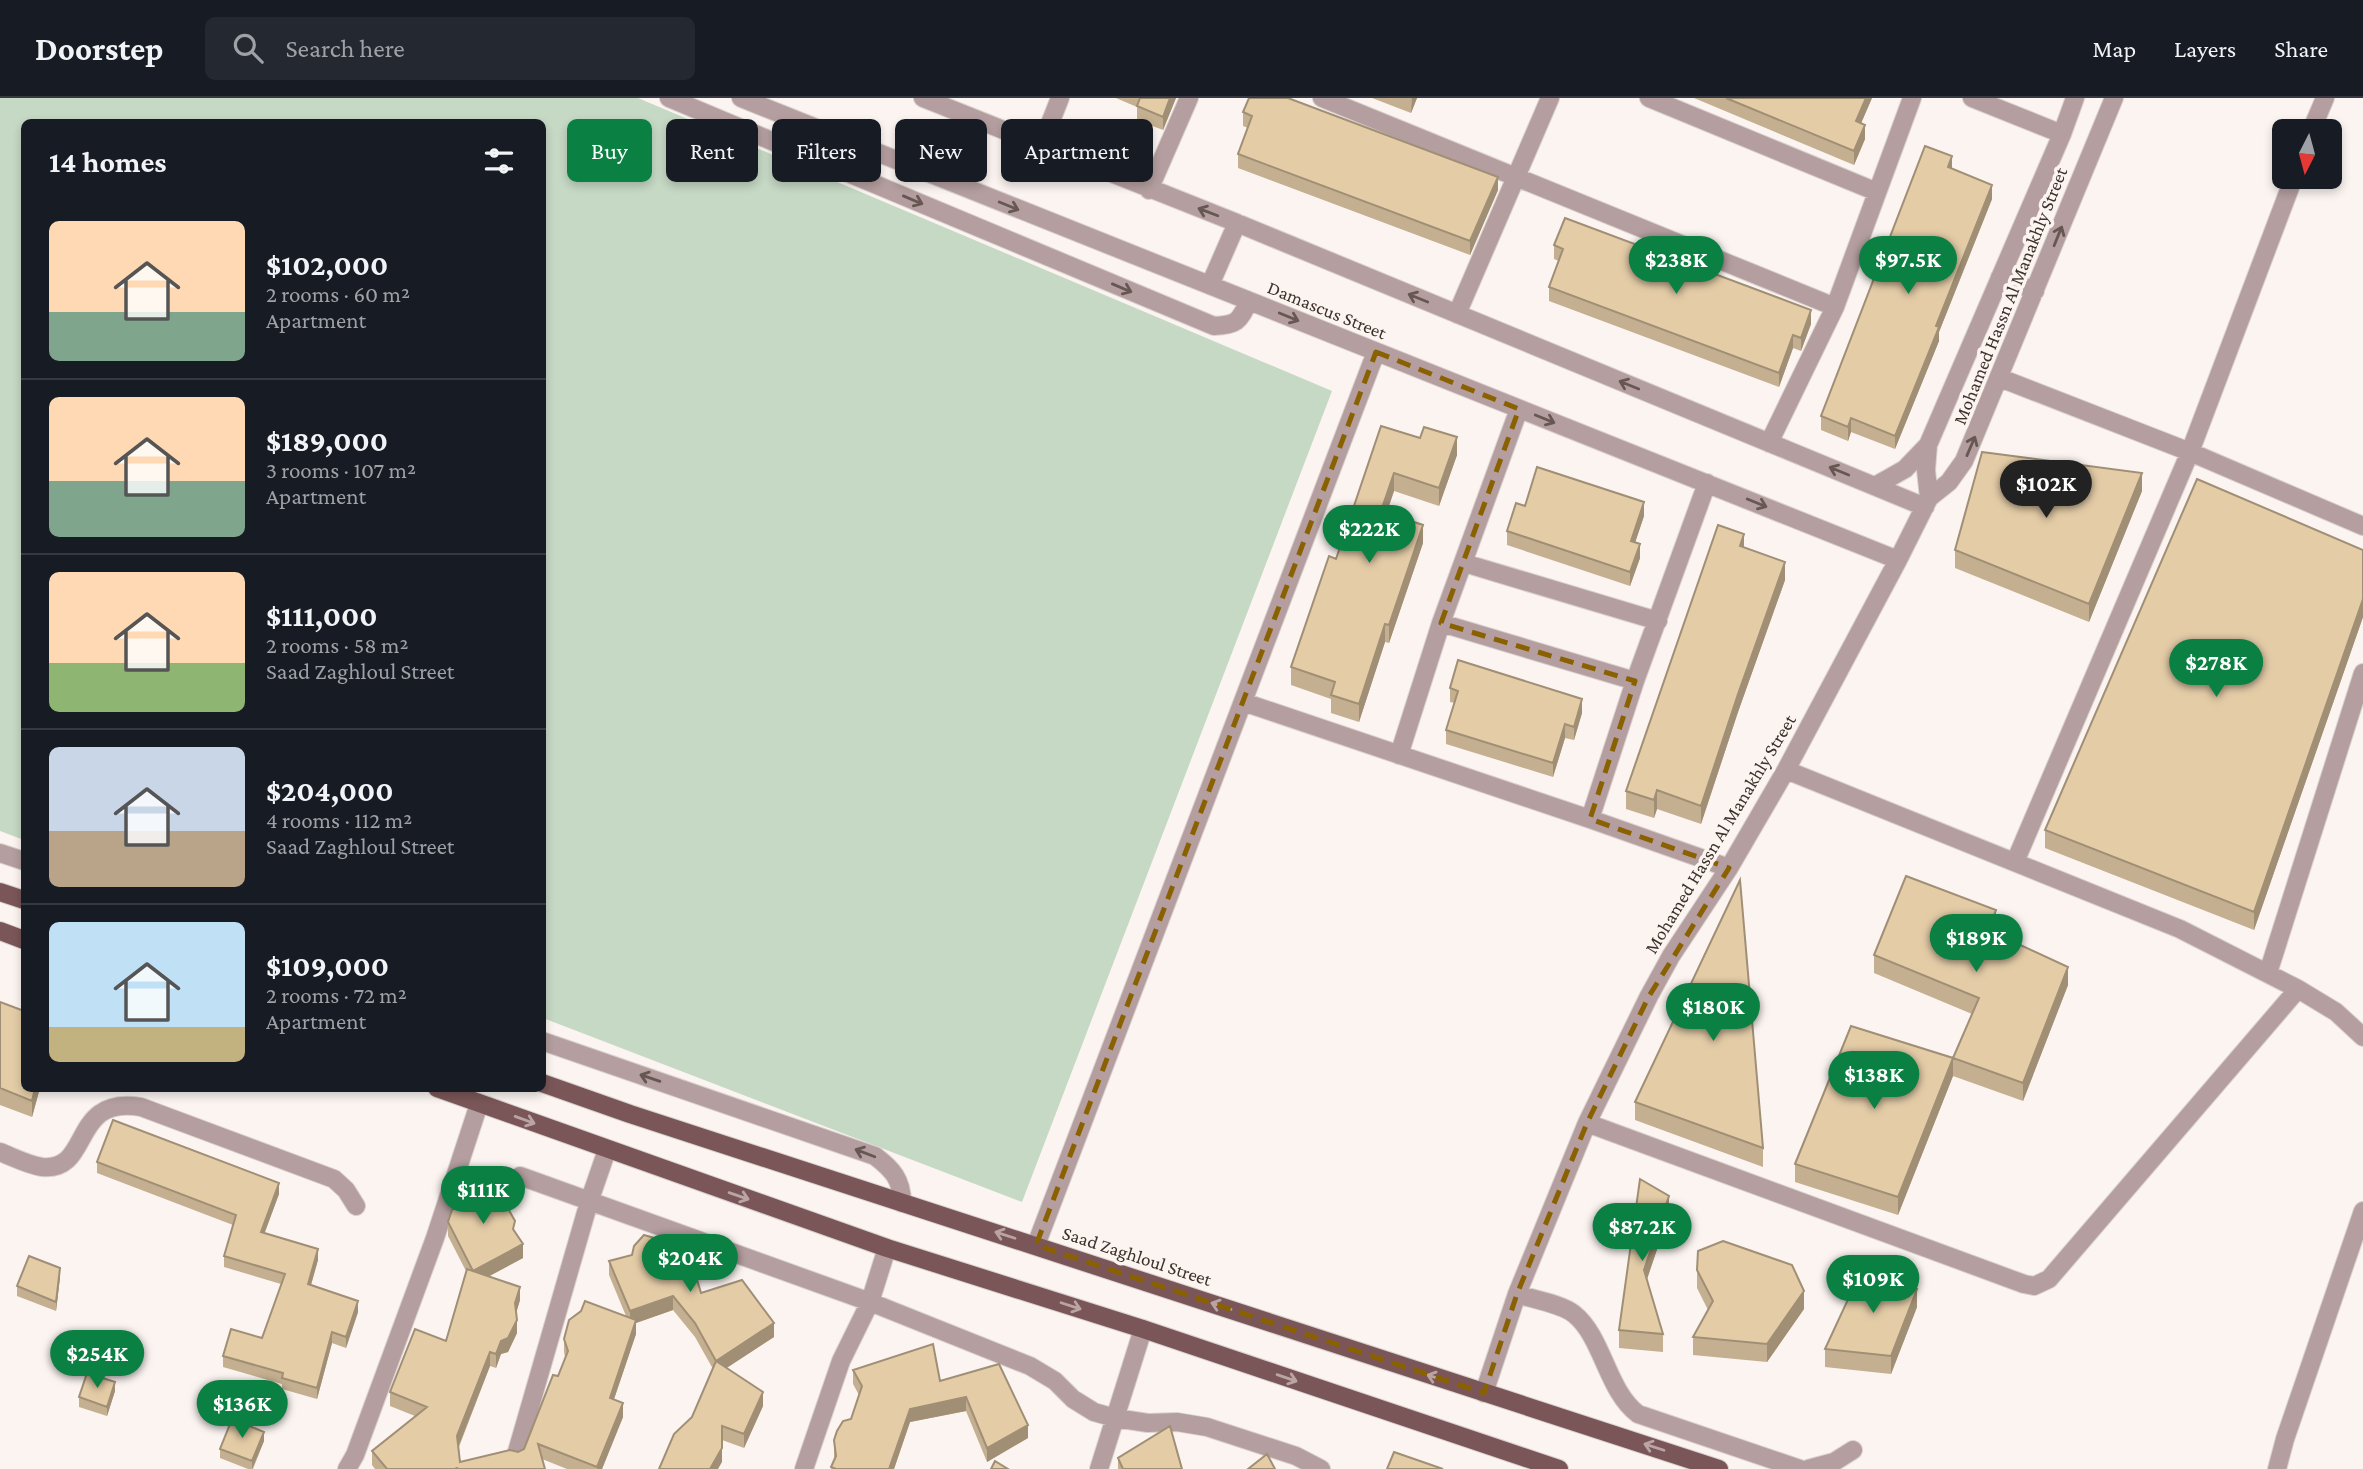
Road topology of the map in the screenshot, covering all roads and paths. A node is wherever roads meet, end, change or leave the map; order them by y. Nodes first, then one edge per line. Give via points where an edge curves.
1 (669, 98) edge
2 (741, 98) edge
3 (923, 98) edge
4 (1060, 98) edge
5 (1189, 98) edge
6 (1322, 98) edge
7 (1550, 98) edge
8 (1649, 98) edge
9 (1912, 98) edge
10 (1972, 98) edge
11 (2063, 98) edge
12 (2075, 98) edge
13 (2113, 98) edge
14 (2320, 102) edge
15 (1052, 119) edge
16 (2315, 119) edge
17 (2064, 129) junction
18 (1001, 130) edge
19 (1516, 177) junction
20 (1129, 182) edge
21 (2289, 189) edge
22 (1149, 190) junction
23 (1877, 192) junction
24 (983, 195) junction
25 (1237, 223) junction
26 (970, 225) junction
27 (2000, 277) junction
28 (1210, 285) junction
29 (2035, 291) junction
30 (1249, 301) junction
31 (1835, 307) junction
32 (1457, 314) junction
33 (1376, 352) junction
34 (2000, 378) junction
35 (1518, 409) junction
36 (1769, 443) junction
37 (1928, 445) junction
38 (2190, 452) junction
39 (1707, 483) junction
40 (1875, 486) junction
41 (1927, 502) junction
42 (2363, 526) edge
43 (1898, 560) junction
44 (1464, 563) junction
45 (1658, 621) junction
46 (1441, 623) junction
47 (2363, 673) edge
48 (1635, 681) junction
49 (1243, 702) junction
50 (1399, 755) junction
51 (1786, 770) junction
52 (1590, 818) junction
53 (0, 853) edge
54 (21, 860) edge
55 (2015, 862) junction
56 (1729, 868) junction
57 (0, 892) edge
58 (21, 900) edge
59 (0, 931) edge
60 (21, 939) edge
61 (2268, 973) junction
62 (2298, 989) junction
63 (2363, 1037) edge
64 (546, 1042) edge
65 (546, 1084) edge
66 (448, 1092) edge
67 (479, 1104) junction
68 (1587, 1123) junction
69 (607, 1150) junction
70 (0, 1152) edge
71 (520, 1176) dead end
72 (589, 1202) junction
73 (902, 1203) junction
74 (356, 1206) dead end
75 (2363, 1211) edge
76 (1036, 1245) junction
77 (887, 1248) junction
78 (1517, 1294) junction
79 (870, 1302) junction
80 (1143, 1329) junction
81 (1484, 1393) junction
82 (1115, 1418) junction
83 (1853, 1450) dead end
84 (516, 1455) edge
85 (346, 1469) edge
86 (804, 1469) edge
87 (1099, 1469) edge
88 (1321, 1469) edge
89 (1559, 1469) edge
90 (1719, 1469) edge
91 (1800, 1469) edge
92 (1808, 1469) edge
93 (2277, 1469) edge

1 -> 26 street
2 - 24 street, Damascus Street
3 - 18 street
4 - 15 street
5 - 22 street
6 - 19 street
7 - 19 street
8 - 23 street
9 - 23 street
10 - 17 street
11 - 17 street
12 - 17 street, Mohamed Hassn Al Manakhly Street
29 -> 13 street, Mohamed Hassn Al Manakhly Street
14 - 16 street
17 - 27 street, Mohamed Hassn Al Manakhly Street
19 - 31 street
19 - 32 street
20 - 22 street
21 - 38 street
25 -> 22 street
23 - 31 street
24 - 26 street
24 -> 28 street, Damascus Street
25 - 28 street
32 -> 25 street
26 -> 30 street via 1214,326 1235,323
27 - 29 street
27 - 37 street, Mohamed Hassn Al Manakhly Street
28 - 30 street, Damascus Street
29 - 34 street, Mohamed Hassn Al Manakhly Street
30 -> 33 street, Damascus Street
31 - 36 street
36 -> 32 street
33 - 35 street, Damascus Street
33 - 49 street
34 - 38 street
41 -> 34 street, Mohamed Hassn Al Manakhly Street via 1964,461
35 -> 39 street, Damascus Street
35 - 44 street
40 -> 36 street
37 - 40 street via 1905,469
37 - 41 street, Mohamed Hassn Al Manakhly Street
38 - 42 street
38 - 55 street
39 -> 43 street, Damascus Street
39 - 45 street
40 - 41 street
41 - 43 street, Mohamed Hassn Al Manakhly Street
43 - 51 street, Mohamed Hassn Al Manakhly Street
44 - 45 street
44 - 46 street
45 - 48 street
46 - 48 street
46 - 50 street
47 - 61 street
48 - 52 street
49 - 50 street
49 - 76 street
50 - 52 street
51 - 55 street
51 - 56 street, Mohamed Hassn Al Manakhly Street
52 - 56 street
53 - 54 street
55 - 61 street via 2180,929
56 - 68 street, Mohamed Hassn Al Manakhly Street via 1648,996
57 - 58 main road
59 - 60 main road
61 - 62 street
62 - 63 street via 2336,1012
62 - 68 street via 2049,1279 2034,1286
73 -> 64 street via 899,1180 875,1156
65 - 73 main road, Saad Zaghloul Street
66 - 67 main road
67 -> 69 main road
67 - 85 street via 435,1238
68 - 78 street, Mohamed Hassn Al Manakhly Street
69 - 72 street
69 -> 77 main road
70 - 74 street via 41,1167 59,1164 76,1150 93,1118 104,1110 129,1105 334,1179
71 - 72 street
72 - 79 street
72 - 84 street
76 -> 73 main road, Saad Zaghloul Street
75 - 93 street
81 -> 76 main road, Saad Zaghloul Street
77 - 79 street
77 -> 80 main road
78 - 81 street, Mohamed Hassn Al Manakhly Street
78 - 91 street via 1572,1312 1589,1332 1625,1402 1638,1414
79 - 82 street via 1030,1366 1094,1412
79 - 86 street via 841,1361
80 - 82 street
80 -> 89 main road
90 -> 81 main road, Saad Zaghloul Street
82 - 87 street
82 - 88 street via 1207,1427 1296,1456
83 - 92 street

